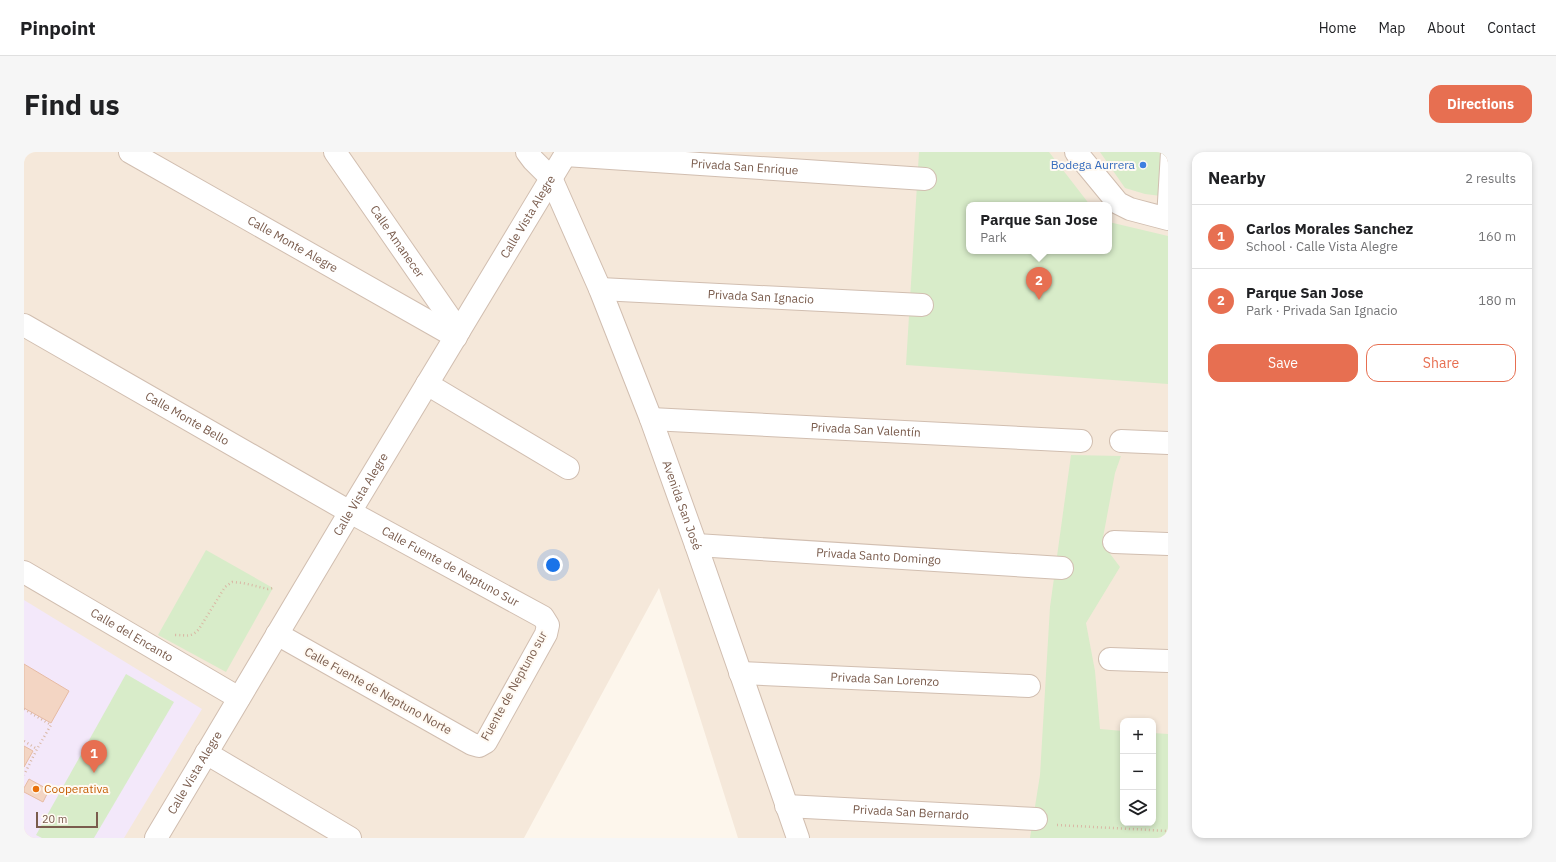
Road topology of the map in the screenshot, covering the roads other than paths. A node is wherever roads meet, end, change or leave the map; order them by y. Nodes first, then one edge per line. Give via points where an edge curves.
1 (130, 152) edge
2 (335, 152) edge
3 (527, 152) edge
4 (1076, 152) edge
5 (1166, 152) edge
6 (566, 153) edge
7 (551, 178) junction
8 (924, 179) dead end
9 (1166, 218) edge
10 (600, 289) junction
11 (922, 305) dead end
12 (24, 325) edge
13 (457, 334) junction
14 (427, 384) junction
15 (651, 419) junction
16 (1081, 441) dead end
17 (1121, 442) dead end
18 (1168, 443) edge
19 (568, 468) dead end
20 (350, 512) junction
21 (1114, 542) dead end
22 (1168, 544) edge
23 (696, 545) junction
24 (1062, 568) dead end
25 (24, 572) edge
26 (548, 625) joint
27 (277, 634) junction
28 (1110, 659) dead end
29 (1168, 662) edge
30 (740, 673) junction
31 (1029, 686) dead end
32 (239, 698) junction
33 (479, 746) joint
34 (206, 753) junction
35 (786, 806) junction
36 (1045, 822) road end
37 (156, 838) edge
38 (350, 838) edge
39 (798, 838) edge

1 - 13 street, Calle Monte Alegre
2 - 13 street, Calle Amanecer
3 - 7 street
4 - 9 street via 1118,202 1130,209
5 - 9 lane
6 - 7 street, Calle Vista Alegre
6 - 8 street, Privada San Enrique
7 - 10 street, Avenida San José
7 - 13 street, Calle Vista Alegre
10 - 11 street, Privada San Ignacio
10 - 15 street, Avenida San José
12 - 20 street, Calle Monte Bello
13 - 14 street, Calle Vista Alegre
14 - 19 street
14 - 20 street, Calle Vista Alegre
15 - 16 street, Privada San Valentín
15 - 23 street, Avenida San José
17 - 18 street
20 - 26 street, Calle Fuente de Neptuno Sur via 543,617
20 - 27 street, Calle Vista Alegre
21 - 22 street
23 - 24 street, Privada Santo Domingo
23 - 30 street, Avenida San José
25 - 32 street, Calle del Encanto
26 - 33 street, Fuente de Neptuno sur via 546,634 486,742
27 - 32 street, Calle Vista Alegre
27 - 33 street, Calle Fuente de Neptuno Norte
28 - 29 street
30 - 31 street, Privada San Lorenzo
30 - 35 street, Avenida San José
32 - 34 street, Calle Vista Alegre
34 - 37 street, Calle Vista Alegre
34 - 38 street
35 - 36 street, Privada San Bernardo
35 - 39 street, Avenida San José

